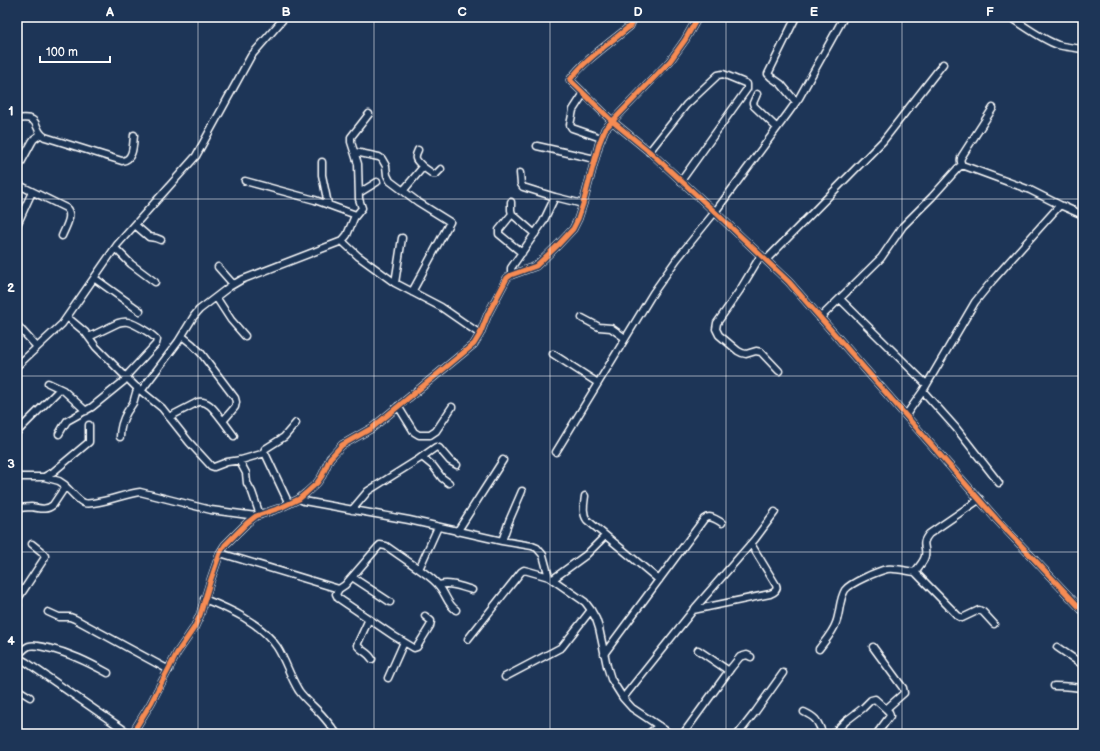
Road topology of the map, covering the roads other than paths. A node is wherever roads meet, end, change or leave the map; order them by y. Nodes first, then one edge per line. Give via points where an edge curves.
1 (285, 17) edge
2 (634, 17) edge
3 (698, 17) edge
4 (796, 17) edge
5 (844, 17) edge
6 (1010, 17) edge
7 (1083, 49) edge
8 (943, 64) dead end
9 (584, 93) junction
10 (757, 94) dead end
11 (796, 102) junction
12 (993, 108) dead end
13 (369, 114) dead end
14 (17, 119) edge
15 (612, 121) junction
16 (778, 128) junction
17 (41, 134) junction
18 (134, 135) dead end
19 (601, 138) junction
20 (537, 146) dead end
21 (418, 150) dead end
22 (355, 152) junction
23 (649, 152) junction
24 (595, 159) junction
25 (322, 162) dead end
26 (962, 165) junction
27 (424, 167) junction
28 (441, 169) dead end
29 (17, 170) edge
30 (520, 173) dead end
31 (246, 181) dead end
32 (682, 181) junction
33 (377, 182) dead end
34 (17, 184) edge
35 (404, 191) junction
36 (32, 192) junction
37 (359, 193) junction
38 (555, 197) junction
39 (511, 202) dead end
40 (328, 204) junction
41 (583, 204) junction
42 (1060, 205) junction
43 (20, 212) edge
44 (715, 212) junction
45 (512, 214) junction
46 (356, 215) junction
47 (1083, 215) edge
48 (17, 225) edge
49 (135, 225) junction
50 (536, 234) junction
51 (62, 236) dead end
52 (402, 238) dead end
53 (161, 240) dead end
54 (342, 241) junction
55 (115, 248) junction
56 (522, 253) junction
57 (761, 255) junction
58 (766, 260) junction
59 (218, 267) dead end
60 (511, 275) junction
61 (94, 278) junction
62 (155, 282) dead end
63 (395, 283) junction
64 (233, 284) junction
65 (412, 292) junction
66 (216, 297) junction
67 (840, 299) junction
68 (140, 311) dead end
69 (67, 317) junction
70 (582, 318) dead end
71 (820, 318) junction
72 (17, 325) edge
73 (480, 334) junction
74 (182, 336) junction
75 (245, 336) dead end
76 (89, 337) junction
77 (625, 338) junction
78 (37, 347) junction
79 (554, 354) dead end
80 (17, 366) edge
81 (779, 371) dead end
82 (127, 378) junction
83 (48, 383) dead end
84 (598, 383) junction
85 (926, 384) junction
86 (60, 389) junction
87 (140, 389) junction
88 (923, 391) junction
89 (398, 406) junction
90 (452, 407) dead end
91 (86, 411) junction
92 (906, 416) junction
93 (169, 417) junction
94 (223, 421) junction
95 (296, 423) dead end
96 (89, 425) dead end
97 (17, 432) edge
98 (59, 434) dead end
99 (234, 436) dead end
100 (120, 437) dead end
101 (556, 452) dead end
102 (263, 453) junction
103 (422, 457) junction
104 (239, 460) junction
105 (503, 460) dead end
106 (457, 465) dead end
107 (17, 477) edge
108 (44, 477) junction
109 (449, 483) dead end
110 (999, 483) dead end
111 (65, 486) junction
112 (522, 491) dead end
113 (584, 496) dead end
114 (299, 499) junction
115 (980, 499) junction
116 (289, 504) junction
117 (17, 508) edge
118 (352, 510) junction
119 (775, 512) dead end
120 (258, 516) junction
121 (722, 523) dead end
122 (438, 527) junction
123 (457, 532) junction
124 (605, 536) junction
125 (502, 541) junction
126 (32, 544) dead end
127 (751, 544) junction
128 (220, 553) junction
129 (419, 569) junction
130 (914, 572) junction
131 (352, 577) junction
132 (551, 578) junction
133 (659, 580) junction
134 (439, 586) junction
135 (340, 589) junction
136 (472, 590) dead end
137 (204, 599) junction
138 (17, 600) edge
139 (390, 602) dead end
140 (17, 603) edge
141 (17, 608) edge
142 (456, 610) dead end
143 (591, 610) junction
144 (693, 610) junction
145 (1083, 611) edge
146 (48, 612) dead end
147 (425, 616) dead end
148 (369, 619) junction
149 (994, 624) dead end
150 (468, 639) dead end
151 (404, 642) junction
152 (1057, 646) dead end
153 (873, 647) dead end
154 (819, 649) dead end
155 (698, 650) dead end
156 (604, 654) junction
157 (17, 657) edge
158 (751, 657) dead end
159 (372, 659) dead end
160 (1083, 665) edge
161 (169, 670) junction
162 (729, 671) junction
163 (108, 672) dead end
164 (783, 673) dead end
165 (505, 677) dead end
166 (388, 678) dead end
167 (1054, 686) dead end
168 (17, 689) edge
169 (1083, 689) edge
170 (30, 697) dead end
171 (623, 698) junction
172 (886, 709) junction
173 (804, 712) dead end
174 (659, 726) junction
175 (878, 732) dead end
176 (684, 733) edge
177 (835, 733) edge
178 (131, 734) edge
179 (337, 734) edge
180 (648, 734) edge
181 (670, 734) edge
182 (738, 734) edge
183 (822, 734) edge

1 - 49 street via 251,56 196,156
2 - 9 street via 630,26 570,80
3 - 15 street via 670,61
4 - 11 street via 768,74 781,84
5 - 11 street
6 - 7 street via 1045,39
8 - 58 street via 883,141
9 - 15 street
9 - 19 street via 573,110 570,125
10 - 16 street via 754,106
11 - 16 street
12 - 26 street via 960,159
13 - 22 street via 351,137
14 - 17 street via 27,118 34,121
15 - 19 street
15 - 23 street
16 - 44 street
17 - 18 street via 124,161 132,151
17 - 29 street via 34,139
19 - 24 street
20 - 24 street
21 - 27 street via 415,158
22 - 35 street via 382,159 388,179
22 - 37 street
23 - 32 street
23 - 32 street via 686,105 718,75 723,74 745,83 747,89
24 - 41 street
25 - 40 street
26 - 42 street via 1023,187
26 - 67 street via 903,226 881,258
27 - 28 street via 433,174
27 - 35 street
30 - 38 street via 522,187
31 - 40 street
32 - 44 street
33 - 37 street
34 - 36 street
35 - 65 street via 450,222
36 - 43 street
36 - 51 street via 69,210 70,216
37 - 46 street via 362,208
38 - 41 street
38 - 50 street
39 - 45 street
40 - 46 street
41 - 60 street via 573,229 558,245 536,266
42 - 47 street
42 - 85 street via 975,302
43 - 48 street
44 - 57 street
44 - 77 street via 652,293
45 - 50 street
45 - 56 street via 499,230 499,234
46 - 54 street
49 - 53 street via 149,237
49 - 55 street
50 - 56 street
52 - 63 street
54 - 63 street
54 - 64 street
55 - 61 street
55 - 62 street
56 - 60 street via 511,268
57 - 58 street
57 - 81 street via 717,323 716,329 719,335 738,350 746,354 759,351
58 - 71 street
59 - 64 street
60 - 73 street via 488,314
61 - 68 street
61 - 69 street
63 - 65 street
64 - 66 street
65 - 73 street via 441,307
66 - 74 street via 199,310
66 - 75 street
67 - 71 street
67 - 85 street
69 - 76 street
69 - 78 street
70 - 77 street via 599,327 610,328
71 - 92 street
72 - 78 street
73 - 89 street via 469,349
74 - 87 street
74 - 94 street via 198,348 236,400 235,407
76 - 82 street
76 - 82 street via 118,323 128,322 156,338 156,344
77 - 84 street
78 - 80 street
79 - 84 street
82 - 87 street
82 - 91 street
83 - 86 street
84 - 101 street
85 - 88 street
86 - 91 street
86 - 97 street
87 - 93 street
87 - 100 street via 136,391 126,412
88 - 92 street
88 - 110 street
89 - 90 street via 414,432 419,435 433,433
89 - 114 street via 372,428 335,451 317,483
91 - 98 street via 67,421
92 - 115 street
93 - 94 street via 203,401
93 - 104 street via 211,466
94 - 99 street
95 - 102 street via 284,437
96 - 108 street via 90,442
102 - 104 street
102 - 116 street via 266,454
103 - 106 street via 438,447
103 - 109 street
103 - 118 street via 368,491
104 - 120 street via 246,473
105 - 123 street
107 - 108 street
108 - 111 street via 59,481
111 - 117 street via 51,507
111 - 120 street via 84,503 95,503 140,492 211,510
112 - 125 street
113 - 124 street via 584,516
114 - 116 street
114 - 118 street
115 - 130 street via 925,539 926,554
115 - 145 street
116 - 120 street
118 - 122 street
119 - 127 street
120 - 128 street via 247,523
121 - 133 street via 706,517
122 - 123 street
122 - 129 street
123 - 125 street
124 - 132 street via 586,555
124 - 133 street
125 - 132 street via 538,548
126 - 138 street via 45,556
127 - 144 street
127 - 144 street via 776,585 774,593
128 - 135 street
128 - 137 street
129 - 131 street via 386,546 380,545
129 - 134 street
130 - 149 street via 958,616 962,618 979,610
130 - 154 street via 886,569 849,586 843,596 836,624
131 - 135 street
131 - 139 street
132 - 143 street via 585,602
132 - 150 street via 524,570
133 - 156 street
134 - 136 street via 447,584
134 - 142 street via 449,604
135 - 148 street via 337,597
137 - 161 street via 194,628
137 - 179 street via 243,617 268,636 277,647 300,692
140 - 141 street
143 - 156 street via 599,628
143 - 165 street via 562,647
144 - 171 street
146 - 161 street via 59,617 75,619
147 - 151 street via 431,623 417,647
148 - 151 street
148 - 159 street via 357,645
151 - 166 street
152 - 160 street
153 - 172 street via 904,691
155 - 162 street
156 - 171 street via 611,679
157 - 163 street via 26,648 37,646 76,656
157 - 178 street
158 - 162 street via 743,656
161 - 178 street
162 - 176 street
164 - 182 street
167 - 169 street
168 - 170 street
171 - 174 street via 632,708
172 - 175 street via 890,716
172 - 177 street via 873,699
173 - 183 street via 815,719
174 - 180 street
174 - 181 street

